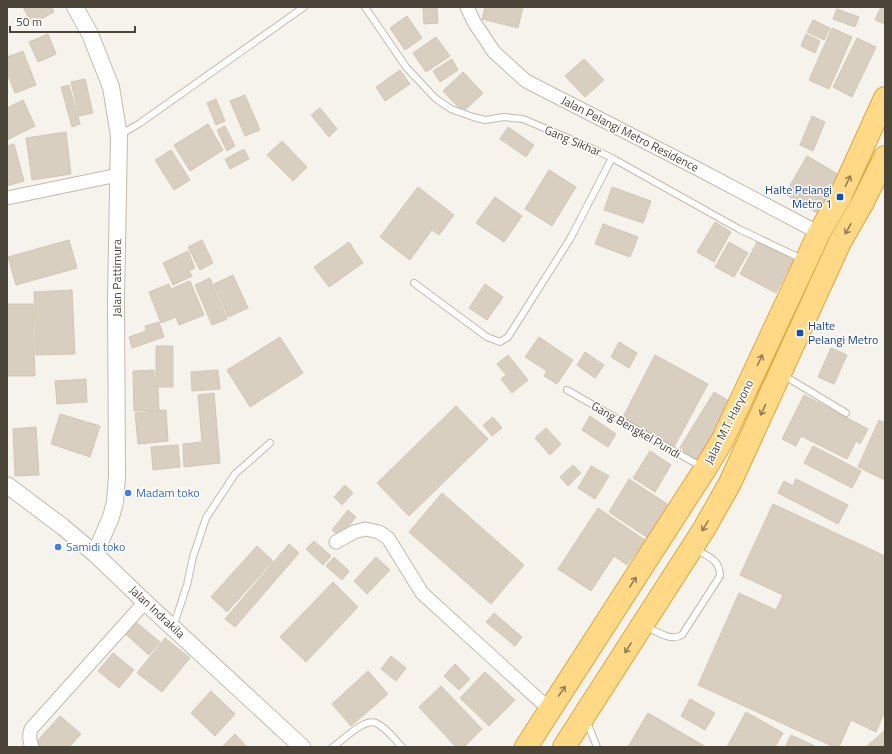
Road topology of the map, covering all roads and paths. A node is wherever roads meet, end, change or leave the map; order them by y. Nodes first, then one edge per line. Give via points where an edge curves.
1 (74, 7) edge
2 (304, 7) edge
3 (365, 7) edge
4 (467, 7) edge
5 (885, 98) edge
6 (119, 136) junction
7 (885, 157) edge
8 (612, 158) junction
9 (118, 175) junction
10 (7, 198) edge
11 (819, 234) junction
12 (806, 260) junction
13 (414, 284) dead end
14 (780, 374) junction
15 (567, 390) dead end
16 (846, 413) dead end
17 (270, 443) dead end
18 (705, 469) junction
19 (7, 485) edge
20 (336, 542) dead end
21 (692, 547) junction
22 (95, 554) junction
23 (145, 602) junction
24 (642, 624) junction
25 (173, 627) junction
26 (549, 709) junction
27 (584, 717) junction
28 (32, 747) edge
29 (302, 747) edge
30 (333, 747) edge
31 (402, 747) edge
32 (526, 747) edge
33 (564, 747) edge
34 (598, 747) edge

1 - 6 street, Jalan Pattimura via 90,34 111,87
2 - 6 lane
3 - 8 lane, Gang Sikhar via 406,67 435,98 451,109 485,120 504,117 523,119
4 - 11 street, Jalan Pelangi Metro Residence via 494,52 526,81
11 -> 5 highway, Jalan M.T. Haryono via 843,191
6 - 9 street, Jalan Pattimura
7 -> 14 highway, Jalan M.T. Haryono via 840,242
8 - 12 lane, Gang Sikhar via 739,228
8 - 13 lane via 570,239 508,337 500,342 488,337
9 - 10 street
9 - 22 street, Jalan Pattimura via 117,477 111,517
11 - 12 highway, Jalan M.T. Haryono
18 -> 12 highway, Jalan M.T. Haryono via 723,439
14 - 16 lane
14 -> 21 highway, Jalan M.T. Haryono via 730,482
15 - 18 lane, Gang Bengkel Pundi
17 - 25 lane via 235,474 206,518
26 -> 18 highway, Jalan M.T. Haryono
19 - 22 street, Jalan Indrakila
20 - 26 street via 365,529 379,532 388,538 422,593
21 - 24 highway, Jalan M.T. Haryono
21 - 24 lane via 715,561 720,568 720,576 682,635 677,638 668,637
22 - 23 street, Jalan Indrakila
23 - 25 street, Jalan Indrakila
23 - 28 street via 31,729 29,736
24 -> 27 highway, Jalan M.T. Haryono
25 - 29 street, Jalan Indrakila
26 - 32 highway, Jalan M.T. Haryono
27 - 33 highway, Jalan M.T. Haryono
27 - 34 lane
30 - 31 lane via 362,725 372,722 385,729

